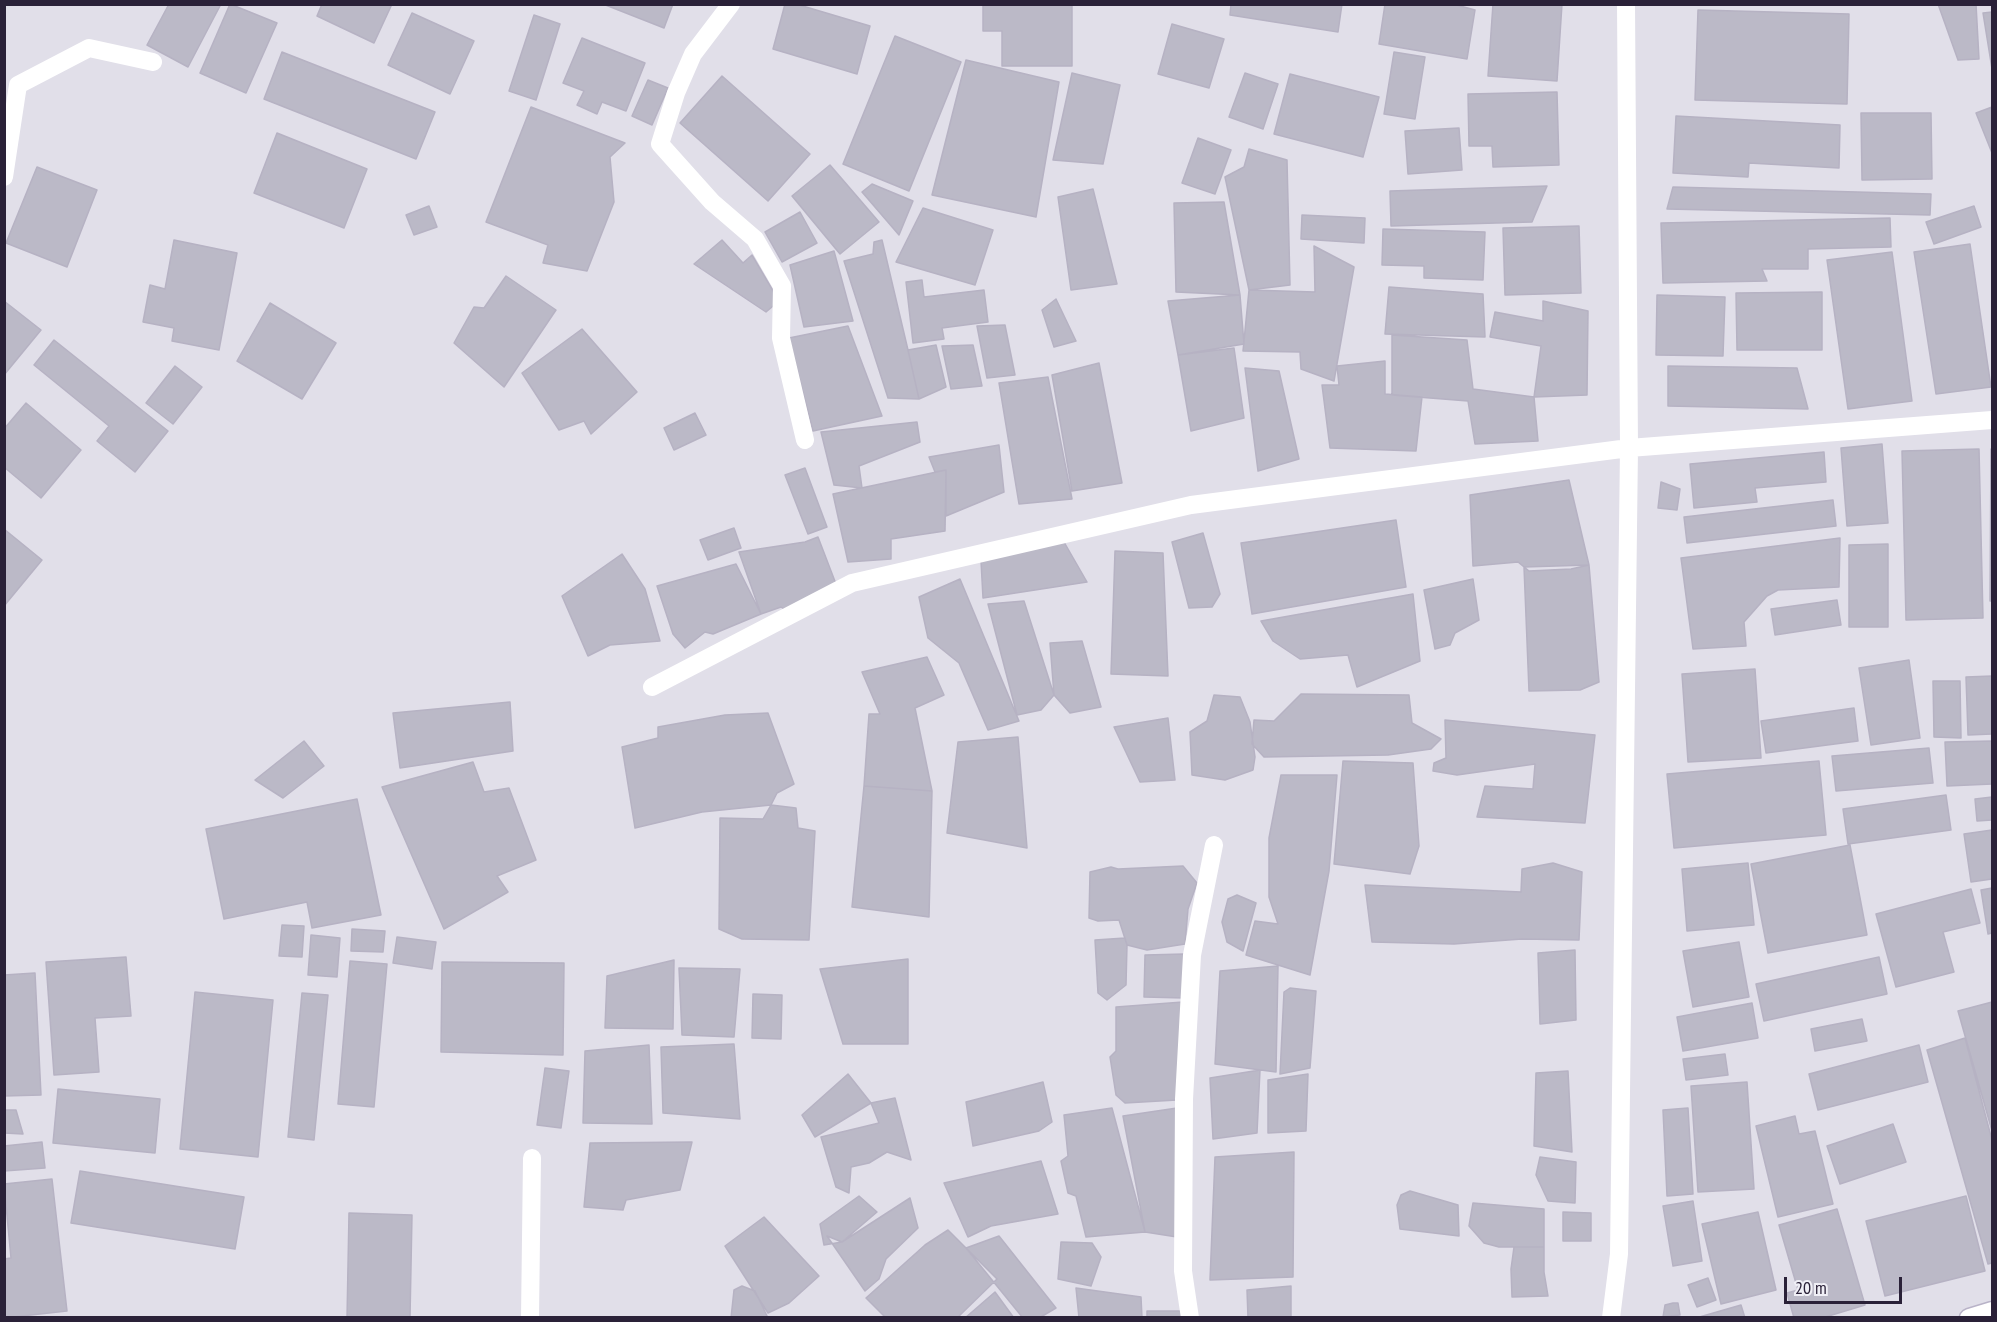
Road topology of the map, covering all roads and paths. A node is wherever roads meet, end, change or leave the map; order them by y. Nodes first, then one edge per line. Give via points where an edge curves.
1 (731, 4) edge
2 (1626, 4) edge
3 (153, 62) dead end
4 (4, 177) edge
5 (1992, 420) edge
6 (805, 440) dead end
7 (1629, 448) junction
8 (652, 687) dead end
9 (1214, 844) dead end
10 (532, 1158) dead end
11 (1992, 1311) edge
12 (530, 1317) edge
13 (1190, 1317) edge
14 (1611, 1317) edge
15 (1969, 1317) edge

1 - 6 street via 693,54 660,144 712,202 755,239 782,286 781,338
2 - 7 street
3 - 4 street via 89,48 18,85
5 - 7 street
7 - 8 street via 1191,506 852,583
7 - 14 street via 1619,1254
9 - 13 street via 1192,955 1185,1088 1183,1271
10 - 12 street
11 - 15 street

